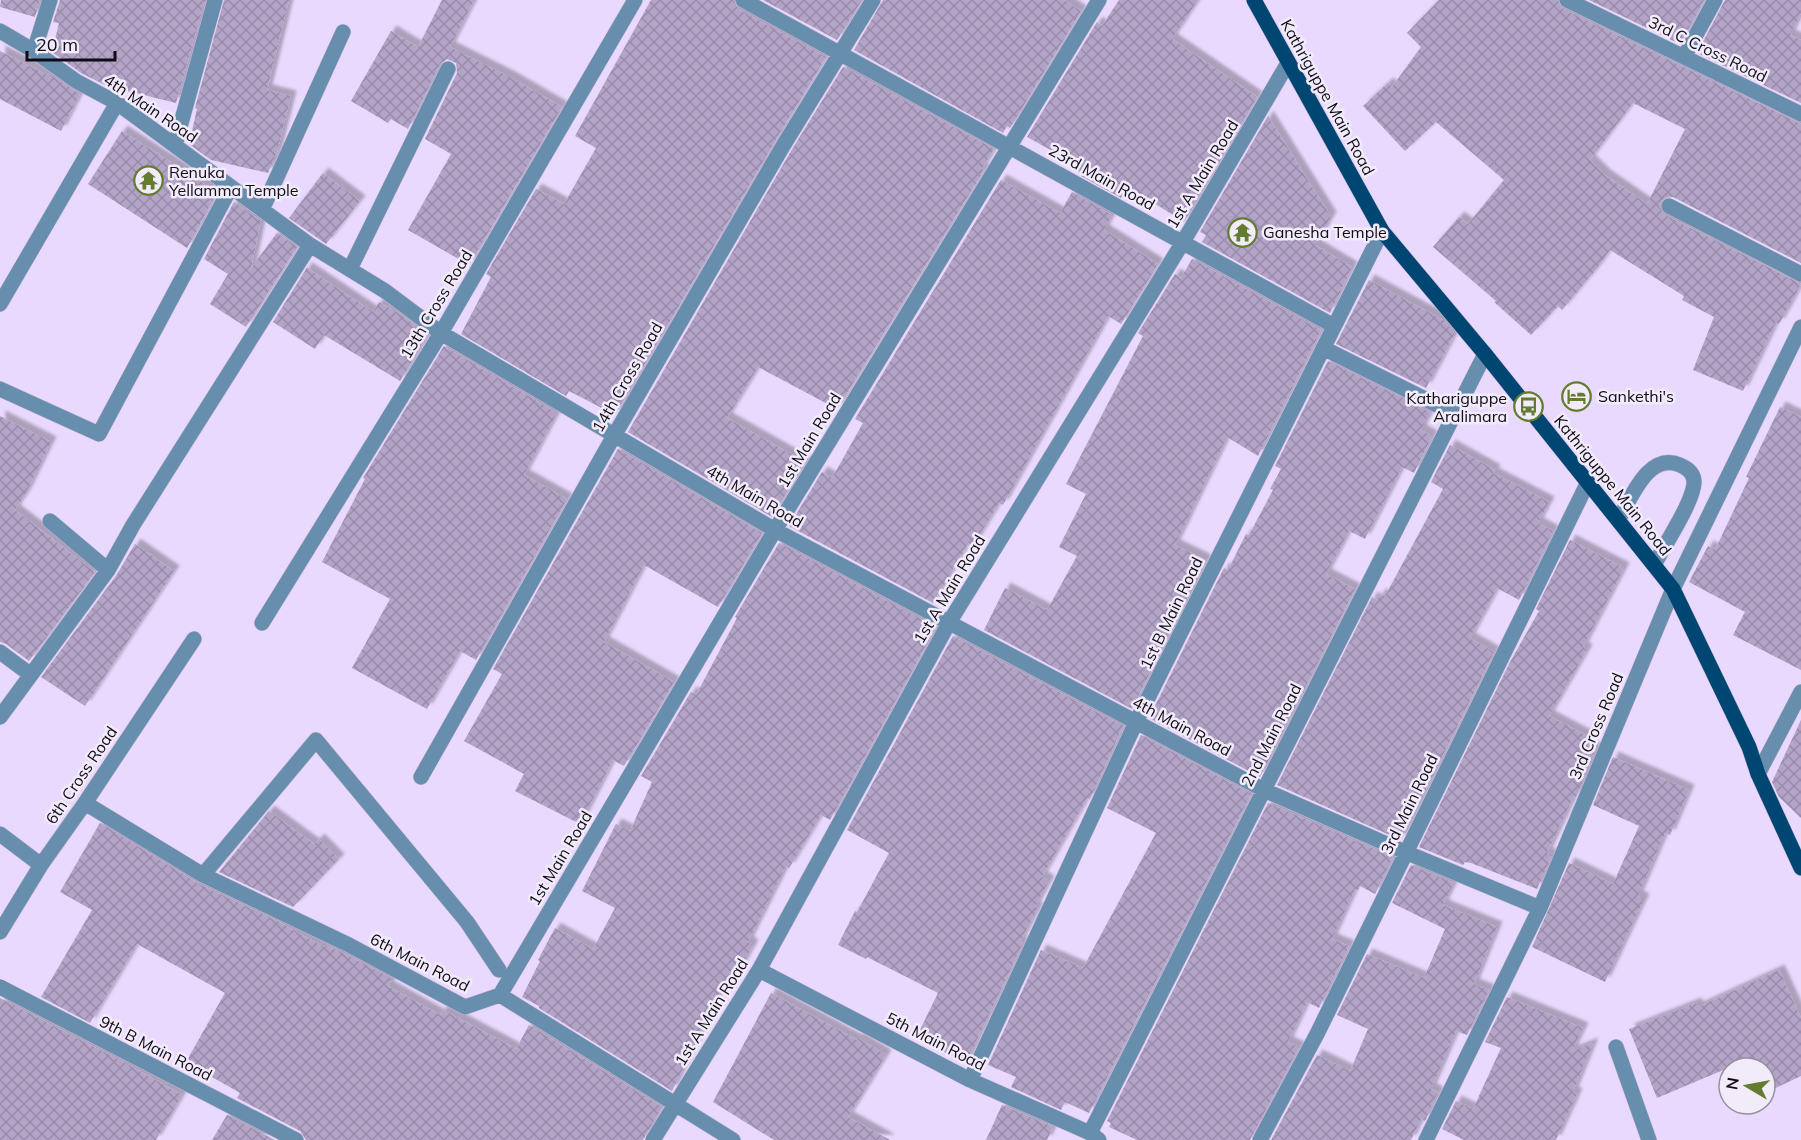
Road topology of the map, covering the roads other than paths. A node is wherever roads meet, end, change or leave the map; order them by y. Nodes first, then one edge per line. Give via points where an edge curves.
1 (50, 0) edge
2 (215, 0) edge
3 (635, 0) edge
4 (743, 0) edge
5 (873, 0) edge
6 (1099, 0) edge
7 (1254, 0) edge
8 (1567, 0) edge
9 (1715, 0) edge
10 (343, 32) dead end
11 (2, 35) edge
12 (34, 51) junction
13 (840, 54) junction
14 (1684, 57) junction
15 (1288, 63) junction
16 (448, 69) dead end
17 (117, 103) junction
18 (1801, 114) edge
19 (175, 146) junction
20 (1009, 147) junction
21 (231, 187) junction
22 (1669, 206) dead end
23 (262, 210) junction
24 (1382, 231) junction
25 (1183, 242) junction
26 (310, 245) junction
27 (350, 269) junction
28 (1801, 274) edge
29 (0, 304) edge
30 (1334, 326) junction
31 (1801, 327) edge
32 (441, 333) junction
33 (1323, 348) junction
34 (1485, 354) junction
35 (0, 389) edge
36 (1455, 414) junction
37 (615, 434) junction
38 (1588, 482) junction
39 (50, 520) dead end
40 (1617, 520) junction
41 (775, 530) junction
42 (1654, 565) junction
43 (108, 570) junction
44 (1673, 589) junction
45 (950, 621) junction
46 (262, 623) dead end
47 (194, 639) dead end
48 (0, 652) edge
49 (31, 675) junction
50 (1801, 692) edge
51 (0, 717) edge
52 (1136, 722) junction
53 (1758, 774) junction
54 (421, 777) dead end
55 (1264, 790) junction
56 (85, 803) junction
57 (0, 834) edge
58 (1405, 852) junction
59 (41, 865) junction
60 (1801, 868) edge
61 (203, 875) junction
62 (1540, 908) junction
63 (0, 932) edge
64 (499, 970) dead end
65 (759, 970) junction
66 (0, 987) edge
67 (500, 995) junction
68 (1616, 1047) dead end
69 (970, 1080) junction
70 (676, 1104) junction
71 (1094, 1136) edge
72 (296, 1140) edge
73 (653, 1140) edge
74 (733, 1140) edge
75 (1260, 1140) edge
76 (1426, 1140) edge
77 (1649, 1140) edge

1 - 12 street
2 - 19 street
3 - 32 street, 13th Cross Road
4 - 13 street, 23rd Main Road
5 - 13 street, 14th Cross Road
6 - 20 street, 1st Main Road
7 - 15 main road, Kathriguppe Main Road
8 - 14 street, 3rd C Cross Road
9 - 14 street
10 - 23 street
11 - 12 street, 4th Main Road
12 - 17 street, 4th Main Road via 76,81
13 - 20 street, 23rd Main Road
13 - 37 street, 14th Cross Road
14 - 18 street, 3rd C Cross Road
15 - 24 main road, Kathriguppe Main Road
15 - 25 street, 1st A Main Road
16 - 27 street
17 - 19 street, 4th Main Road
17 - 29 street
19 - 21 street, 4th Main Road
20 - 25 street, 23rd Main Road
20 - 41 street, 1st Main Road
21 - 23 street, 4th Main Road
21 - 35 street via 99,434
22 - 28 street
23 - 26 street, 4th Main Road
24 - 30 street, 1st B Main Road
24 - 34 main road, Kathriguppe Main Road
25 - 30 street, 23rd Main Road
25 - 45 street, 1st A Main Road
26 - 27 street, 4th Main Road
26 - 43 street
27 - 32 street, 4th Main Road
30 - 33 street, 1st B Main Road
31 - 44 street, 3rd Cross Road
32 - 37 street, 4th Main Road
32 - 46 street, 13th Cross Road
33 - 36 street
33 - 52 street, 1st B Main Road
34 - 36 street, 2nd Main Road
34 - 38 main road, Kathriguppe Main Road
36 - 55 street, 2nd Main Road
37 - 41 street, 4th Main Road
37 - 54 street, 14th Cross Road
38 - 40 main road, Kathriguppe Main Road
38 - 58 street, 3rd Main Road
39 - 43 street
40 - 42 main road, Kathriguppe Main Road
40 - 42 street via 1653,468 1670,462 1692,473 1694,481 1688,502
41 - 45 street, 4th Main Road
41 - 67 street, 1st Main Road
42 - 44 main road, Kathriguppe Main Road
43 - 49 street
44 - 53 main road, Kathriguppe Main Road via 1749,747
44 - 62 street, 3rd Cross Road
45 - 52 street, 4th Main Road
45 - 65 street, 1st A Main Road
47 - 56 street, 6th Cross Road
48 - 49 street
49 - 51 street
50 - 53 street
52 - 55 street, 4th Main Road
52 - 69 street, 1st B Main Road
53 - 60 main road, Kathriguppe Main Road
55 - 58 street, 4th Main Road
55 - 71 street, 2nd Main Road
56 - 59 street, 6th Cross Road
56 - 61 street, 6th Main Road
57 - 59 street
58 - 62 street, 4th Main Road
58 - 75 street, 3rd Main Road via 1317,1034
59 - 63 street, 6th Cross Road
61 - 64 street via 316,740 467,922
61 - 67 street, 6th Main Road via 349,945 465,1007
62 - 76 street, 3rd Cross Road
65 - 69 street, 5th Main Road
65 - 70 street, 1st A Main Road
66 - 72 street, 9th B Main Road
67 - 70 street
68 - 77 street
69 - 71 street, 5th Main Road
70 - 73 street, 1st A Main Road
70 - 74 street

